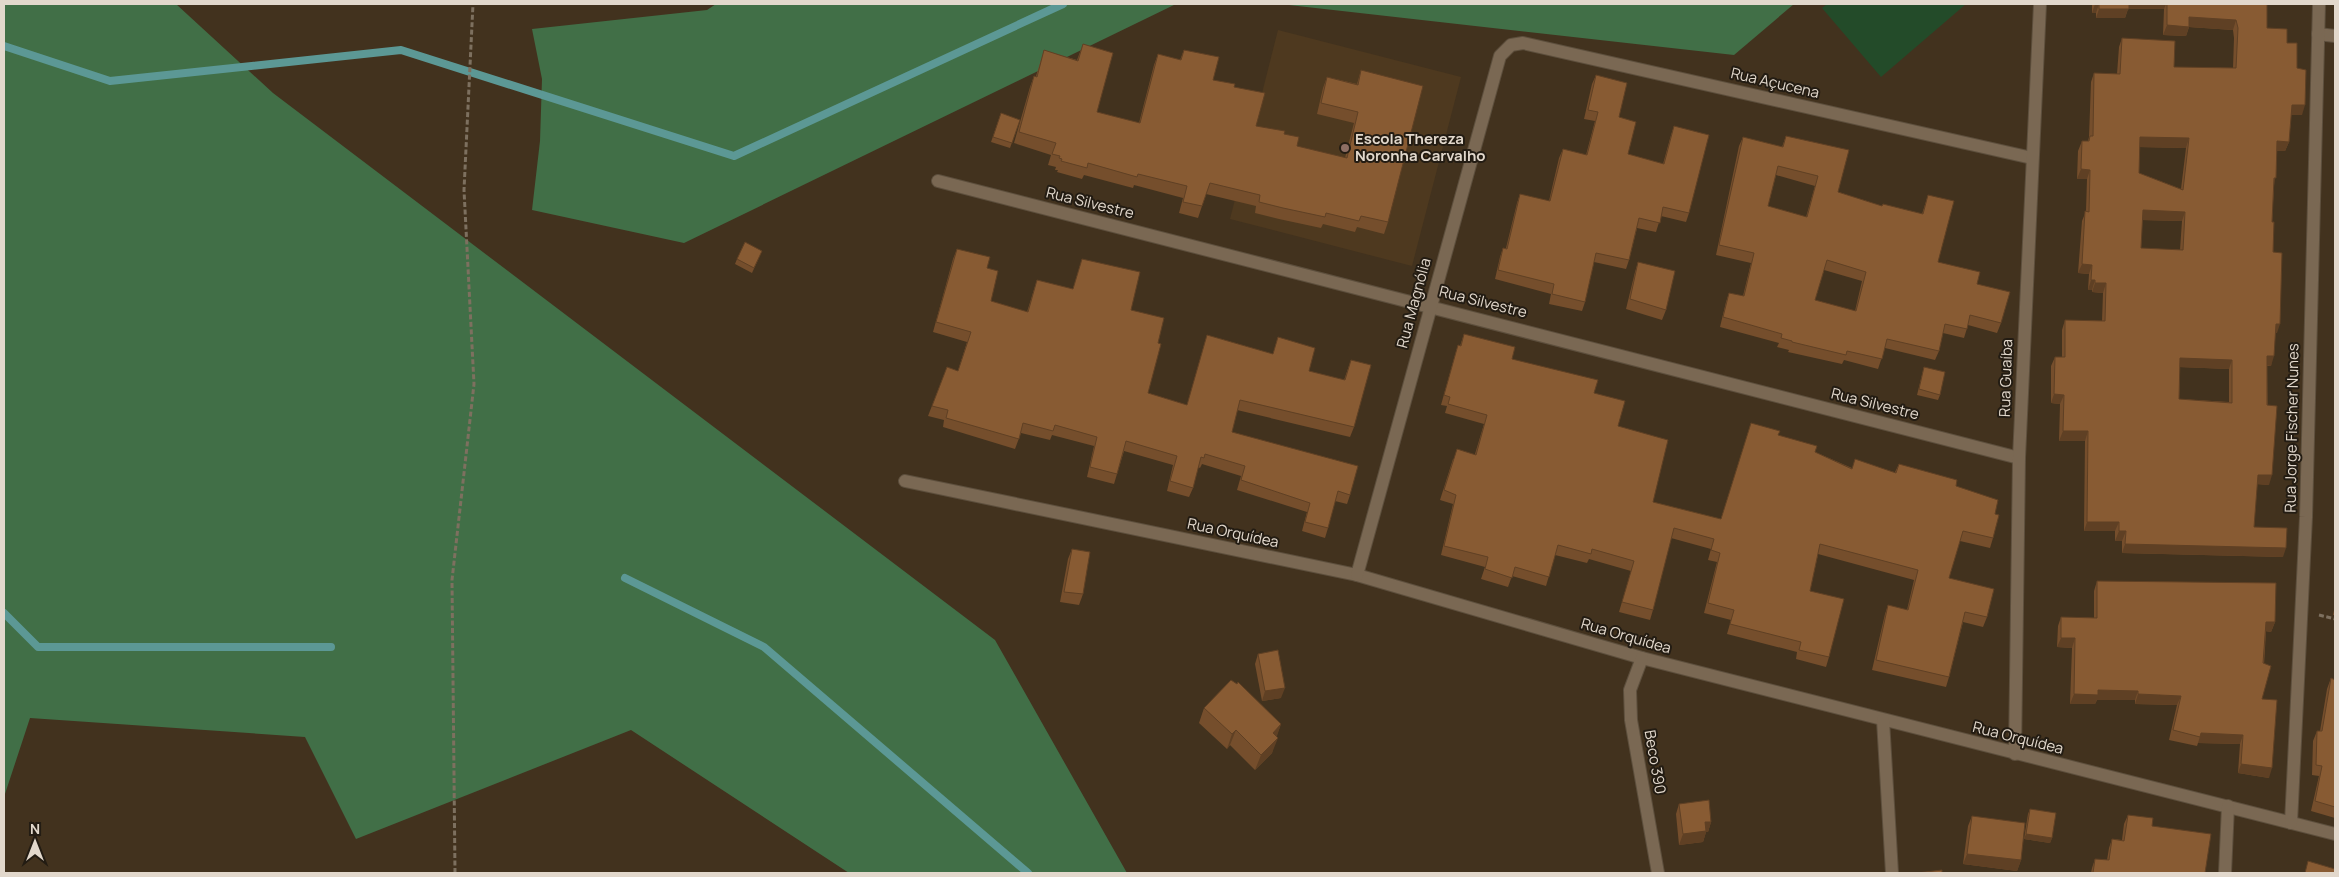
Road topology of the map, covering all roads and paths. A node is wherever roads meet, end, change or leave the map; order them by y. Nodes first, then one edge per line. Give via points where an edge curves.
1 (473, 4) edge
2 (2040, 4) edge
3 (2320, 4) edge
4 (2318, 34) junction
5 (2335, 36) edge
6 (1511, 45) joint
7 (2032, 158) junction
8 (938, 181) dead end
9 (1430, 306) junction
10 (2019, 458) junction
11 (905, 481) dead end
12 (1357, 575) junction
13 (1642, 658) junction
14 (1883, 720) junction
15 (2016, 754) junction
16 (2228, 806) junction
17 (2290, 823) junction
18 (2335, 834) edge
19 (455, 873) edge
20 (1658, 873) edge
21 (1892, 873) edge
22 (2225, 873) edge

1 - 19 path via 464,190 474,384 452,580
2 - 7 street, Rua Guaíba
3 - 4 street, Rua Jorge Fischer Nunes
4 - 5 street
4 - 17 street, Rua Jorge Fischer Nunes via 2306,517
6 - 7 street, Rua Açucena via 1523,43
6 - 9 street, Rua Magnólia via 1500,56
7 - 10 street, Rua Guaíba
8 - 9 street, Rua Silvestre
9 - 10 street, Rua Silvestre
9 - 12 street, Rua Magnólia
10 - 15 street, Rua Guaíba
11 - 12 street, Rua Orquídea
12 - 13 street, Rua Orquídea
13 - 14 street, Rua Orquídea
13 - 20 street, Beco 390 via 1630,690 1631,720
14 - 15 street, Rua Orquídea
14 - 21 street
15 - 16 street, Rua Orquídea
16 - 17 street, Rua Orquídea
16 - 22 street
17 - 18 street, Rua Orquídea

